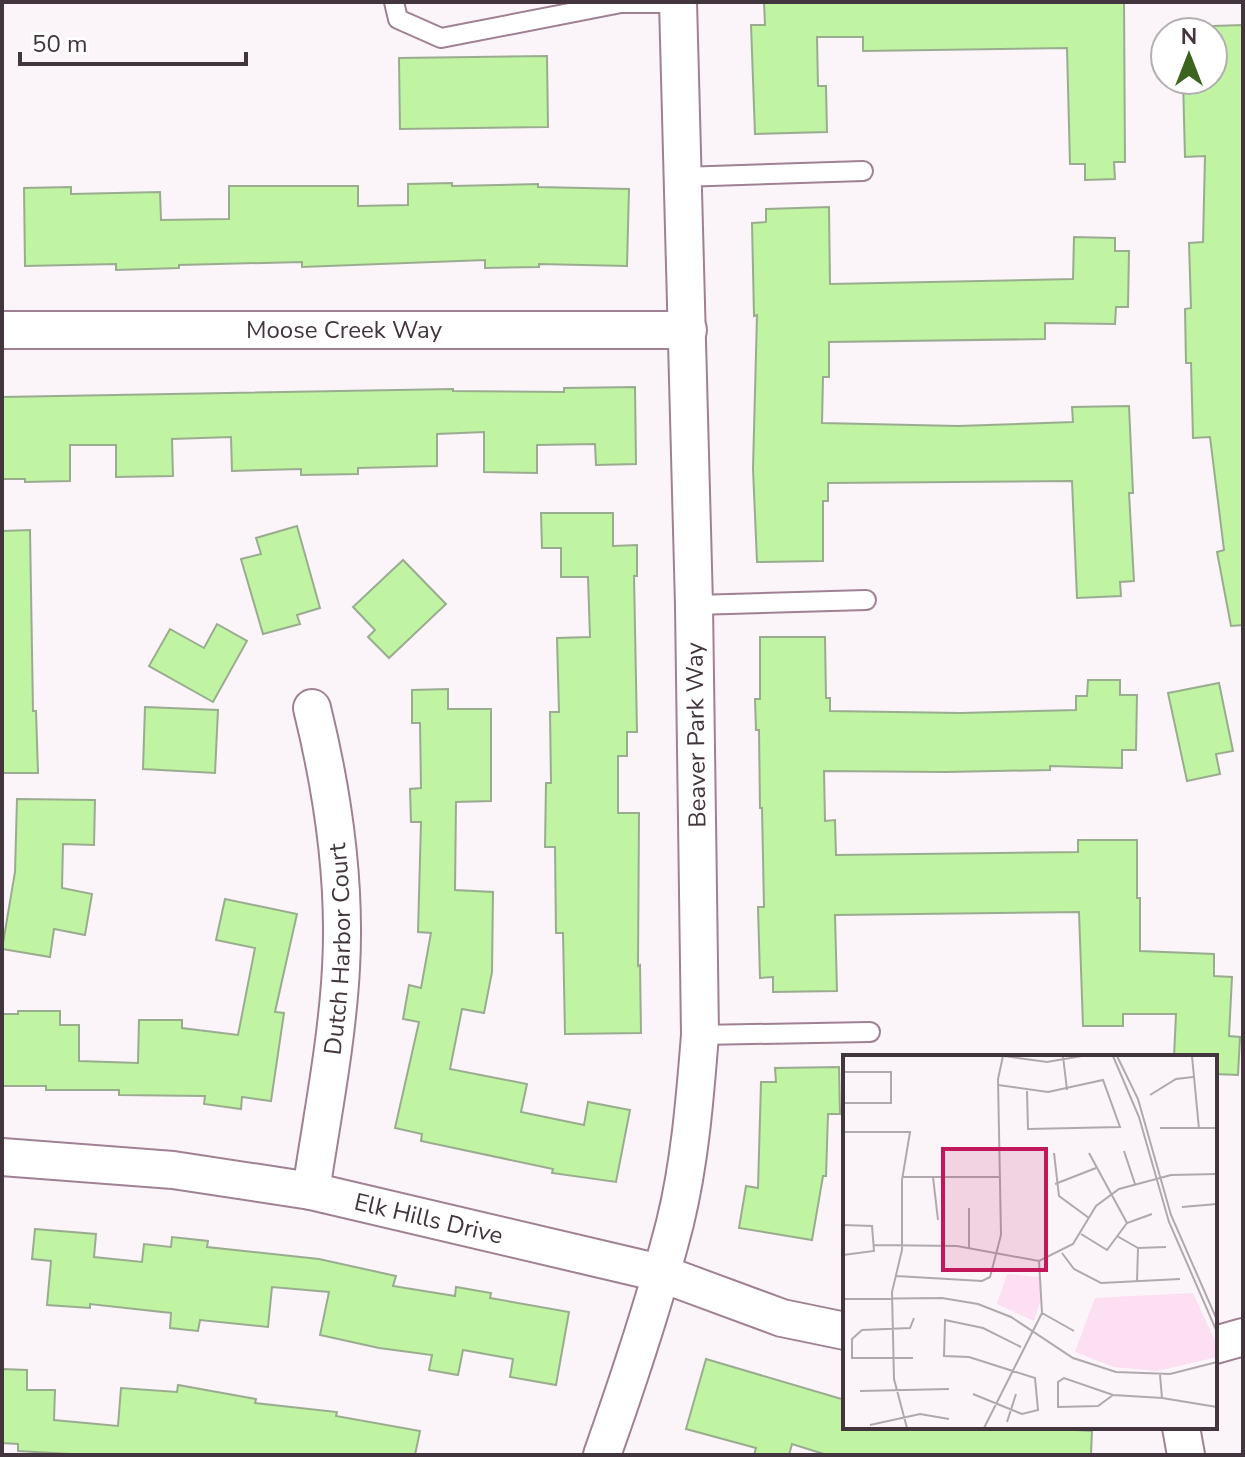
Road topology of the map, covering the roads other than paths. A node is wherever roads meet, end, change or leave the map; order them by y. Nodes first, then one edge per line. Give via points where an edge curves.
1 (394, 2) edge
2 (678, 2) edge
3 (863, 171) dead end
4 (681, 177) junction
5 (2, 330) edge
6 (688, 330) junction
7 (866, 600) dead end
8 (694, 605) junction
9 (312, 708) dead end
10 (870, 1032) dead end
11 (700, 1035) junction
12 (2, 1157) edge
13 (311, 1191) junction
14 (660, 1273) junction
15 (843, 1328) edge
16 (1243, 1337) edge
17 (1217, 1344) edge
18 (1181, 1429) edge
19 (602, 1455) edge
20 (1186, 1455) edge

1 - 2 lane via 398,19 441,38 621,3
2 - 4 street, Beaver Park Way
3 - 4 lane
4 - 6 street, Beaver Park Way
5 - 6 street, Moose Creek Way
6 - 8 street, Beaver Park Way
7 - 8 lane
8 - 11 street, Beaver Park Way
9 - 13 street, Dutch Harbor Court via 339,846 343,914 336,1023
10 - 11 lane
11 - 14 street, Beaver Park Way via 678,1205
12 - 13 street, Elk Hills Drive via 173,1170
13 - 14 street, Elk Hills Drive
14 - 15 street, Elk Hills Drive via 782,1318
14 - 19 street, Beaver Park Way
16 - 17 street
18 - 20 street

